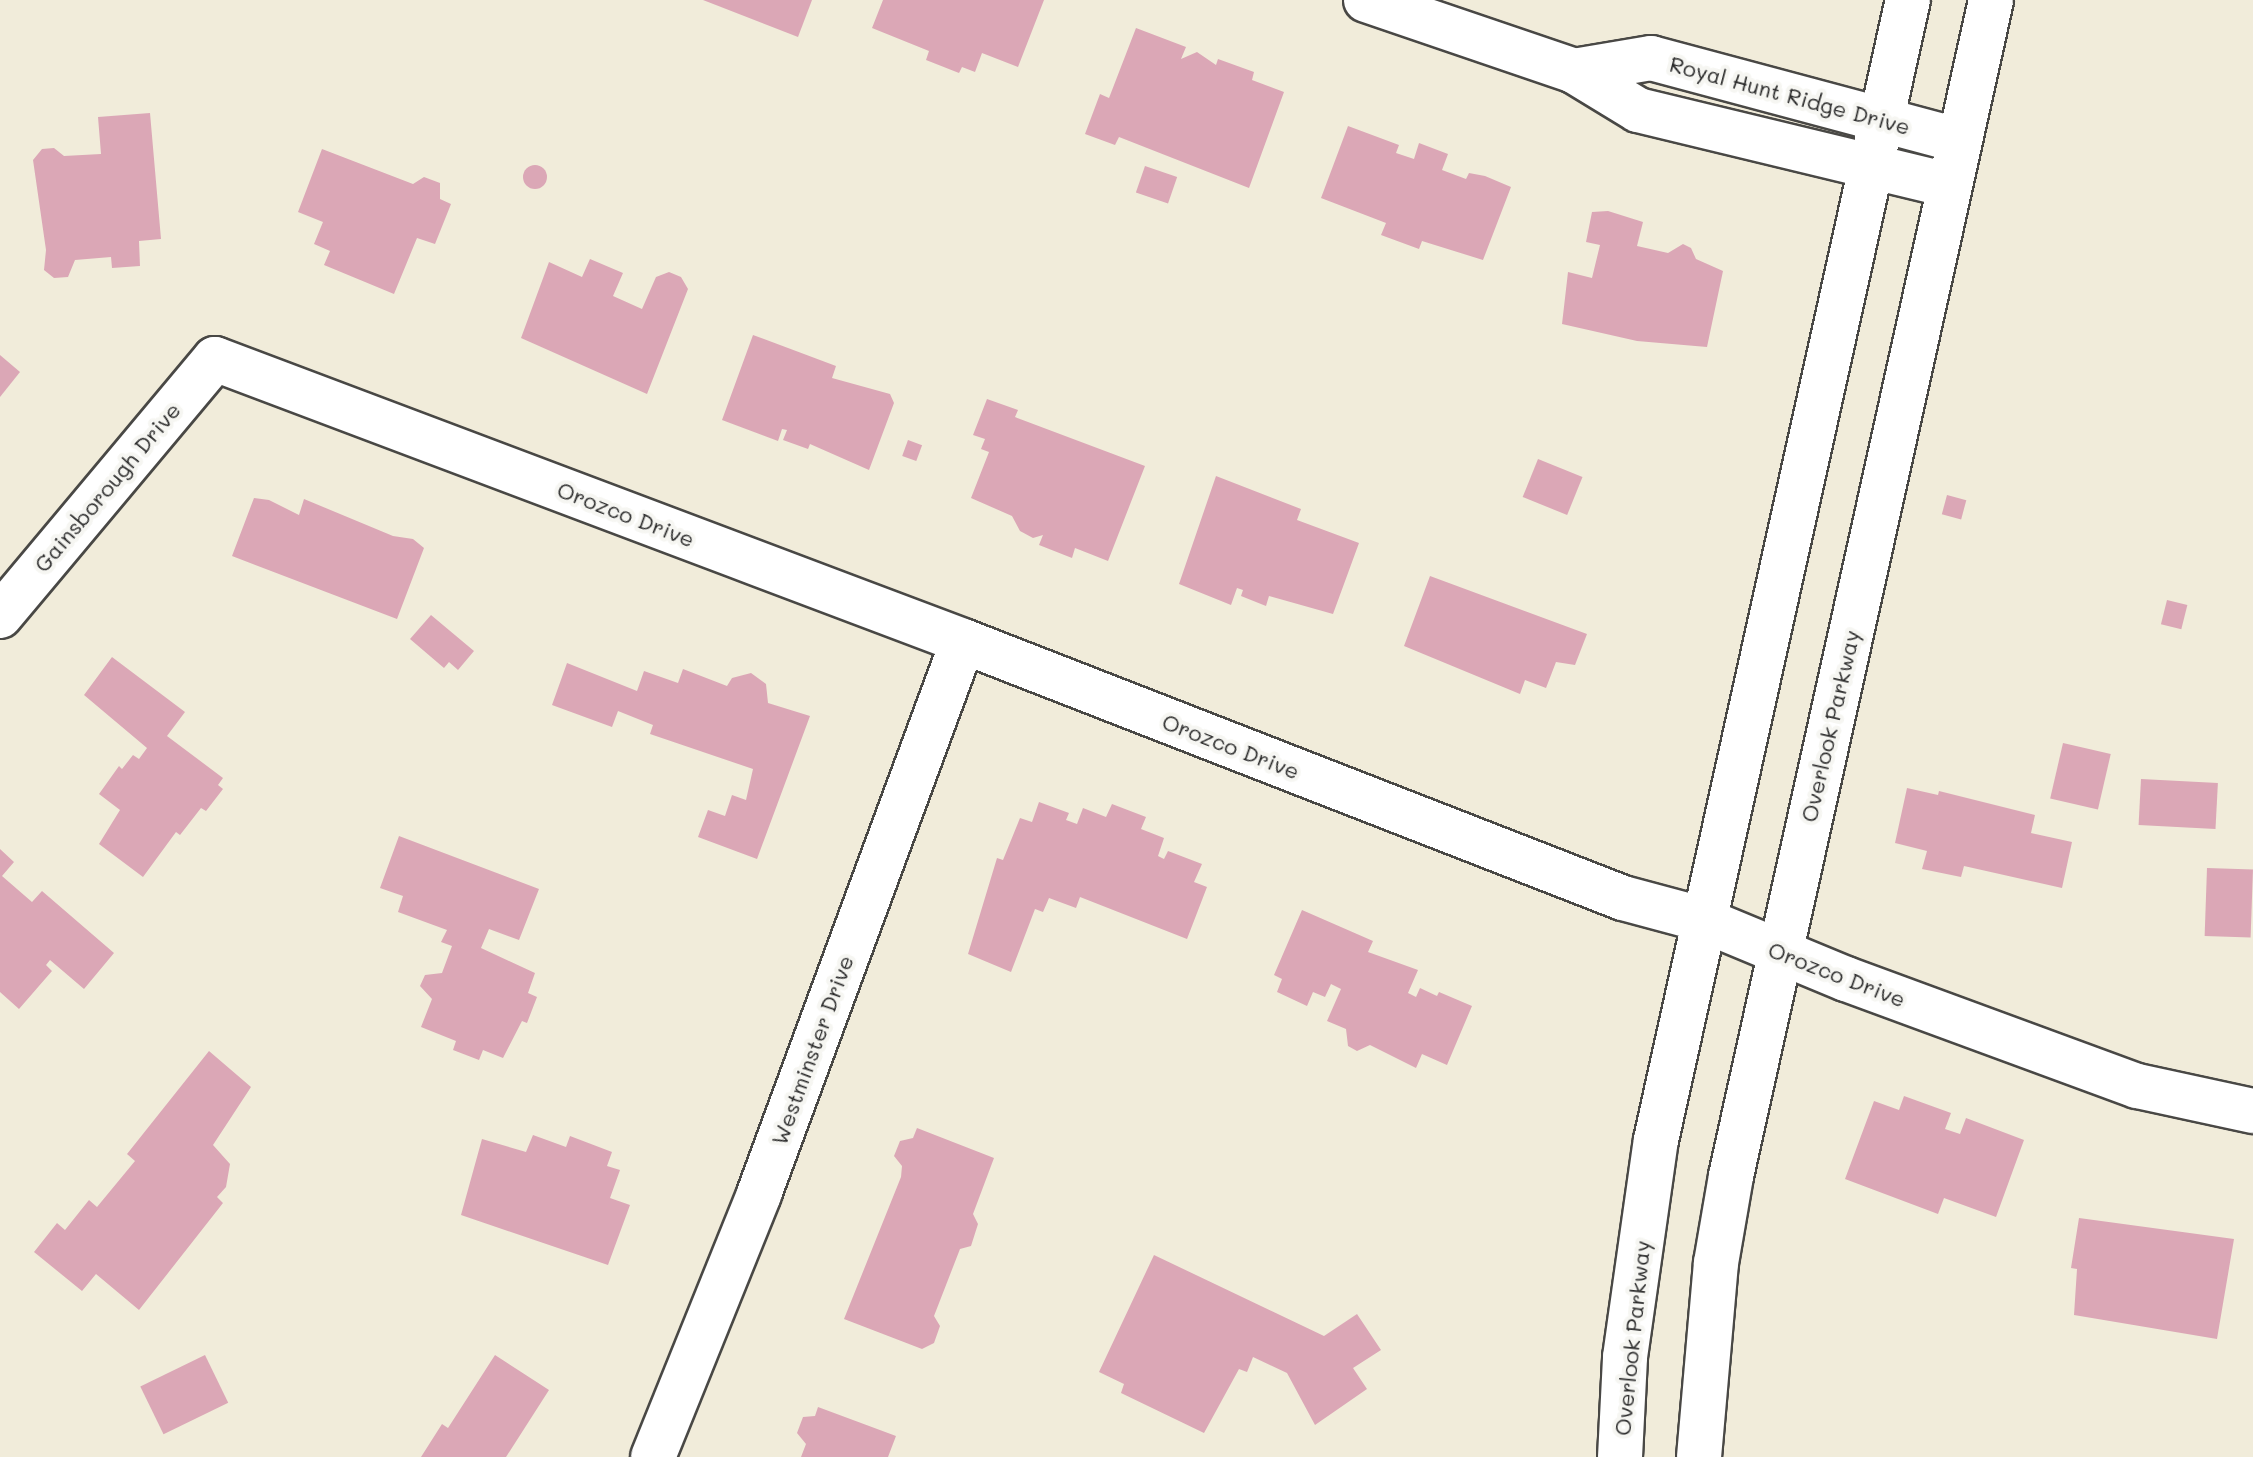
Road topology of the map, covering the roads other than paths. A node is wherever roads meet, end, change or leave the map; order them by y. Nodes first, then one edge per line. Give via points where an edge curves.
1 (1366, 0) edge
2 (1908, 0) edge
3 (1991, 0) edge
4 (1574, 71) junction
5 (1882, 118) junction
6 (1958, 140) junction
7 (1872, 166) junction
8 (1948, 185) junction
9 (215, 359) joint
10 (0, 616) edge
11 (963, 641) junction
12 (1701, 919) junction
13 (1779, 952) junction
14 (2253, 1111) edge
15 (653, 1457) edge
16 (1620, 1457) edge
17 (1699, 1457) edge

1 - 4 street, Royal Hunt Ridge Drive
2 - 5 street, Overlook Parkway
3 - 6 street, Overlook Parkway
4 - 5 street, Royal Hunt Ridge Drive via 1651,58
4 - 7 street, Royal Hunt Ridge Drive via 1638,110
5 - 6 street, Royal Hunt Ridge Drive
5 - 7 street, Overlook Parkway
6 - 8 street, Overlook Parkway
7 - 8 street, Royal Hunt Ridge Drive
7 - 12 street, Overlook Parkway
8 - 13 street, Overlook Parkway
9 - 10 street, Gainsborough Drive
9 - 11 street, Orozco Drive
11 - 12 street, Orozco Drive via 1609,893
11 - 15 street, Westminster Drive via 759,1194
12 - 13 street, Orozco Drive
12 - 16 street, Overlook Parkway via 1656,1140 1625,1357
13 - 14 street, Orozco Drive via 2137,1086
13 - 17 street, Overlook Parkway via 1716,1263

